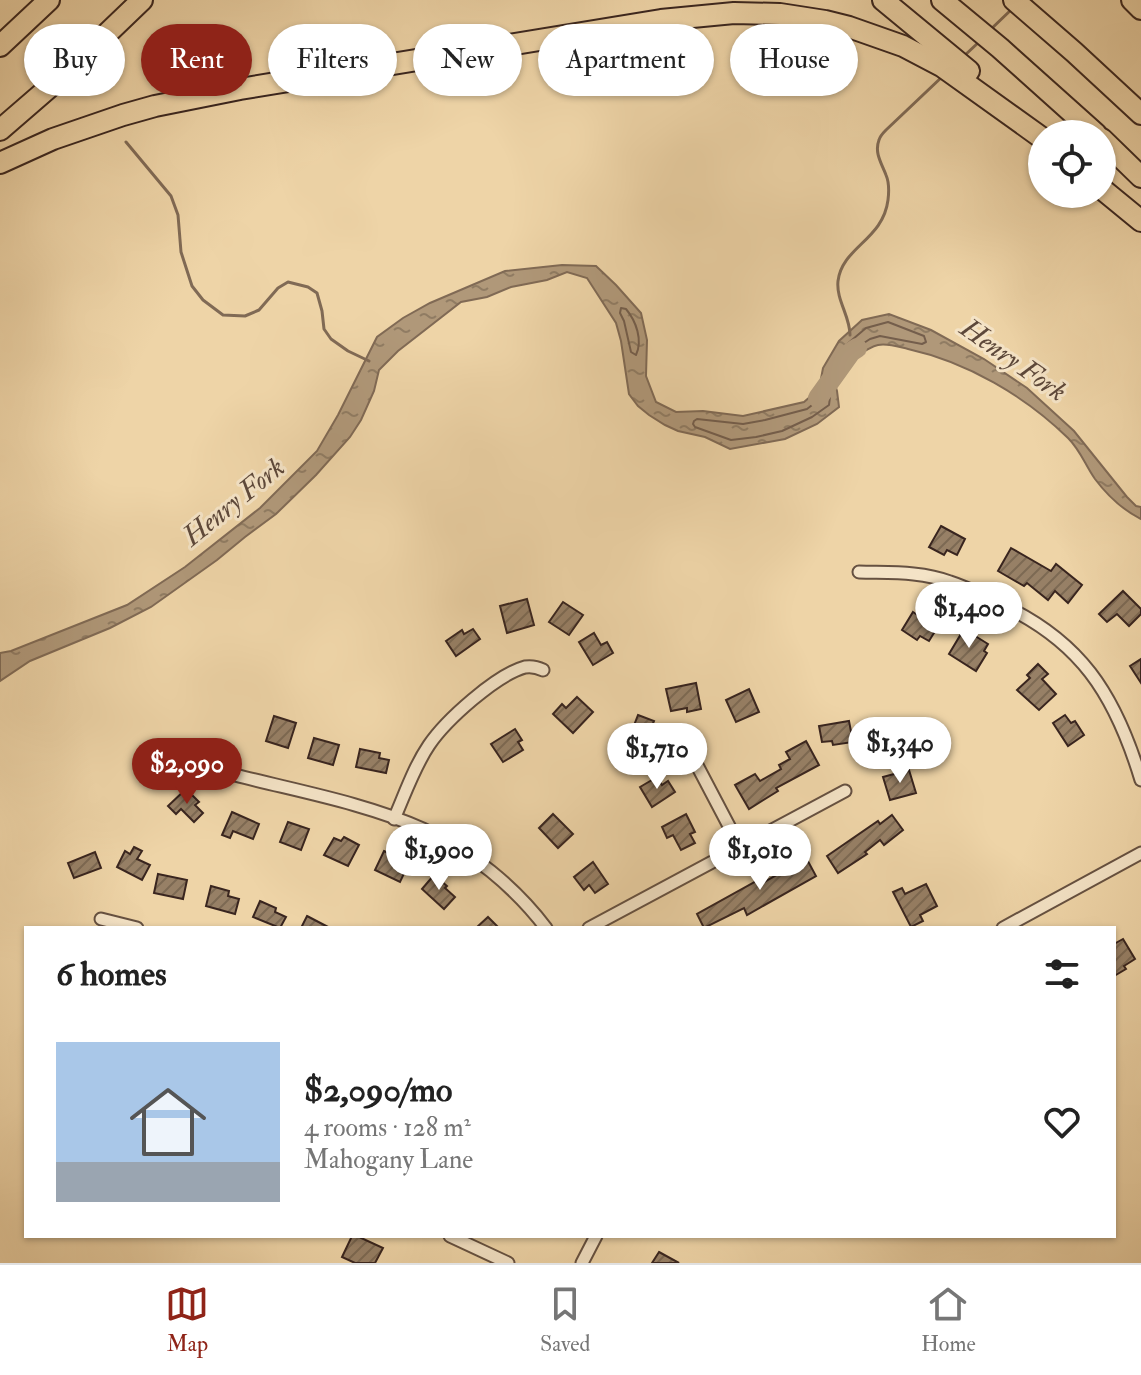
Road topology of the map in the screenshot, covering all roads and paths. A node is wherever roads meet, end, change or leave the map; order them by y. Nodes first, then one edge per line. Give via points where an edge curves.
1 (49, 0) edge
2 (142, 0) edge
3 (883, 0) edge
4 (942, 0) edge
5 (1014, 0) edge
6 (1132, 0) edge
7 (1141, 9) edge
8 (0, 46) edge
9 (1141, 114) edge
10 (1080, 120) edge
11 (1028, 124) edge
12 (1028, 128) edge
13 (0, 130) edge
14 (1116, 153) edge
15 (0, 163) edge
16 (1141, 177) edge
17 (1116, 200) edge
18 (1141, 221) edge
19 (859, 572) dead end
20 (543, 670) dead end
21 (689, 750) dead end
22 (235, 775) dead end
23 (1141, 780) edge
24 (845, 791) dead end
25 (394, 819) junction
26 (740, 847) junction
27 (1141, 853) edge
28 (101, 919) dead end
29 (129, 926) edge
30 (544, 926) edge
31 (593, 926) edge
32 (1007, 926) edge
33 (454, 1238) edge
34 (595, 1238) edge
35 (508, 1263) edge
36 (582, 1263) edge

1 - 8 highway
2 - 13 highway
3 - 11 highway
4 - 10 highway
5 - 9 highway
6 - 7 highway
12 - 15 highway via 943,67 903,46 825,21 734,13 661,20 226,92 123,115
14 - 16 highway
17 - 18 highway
19 - 23 street via 949,581 1051,632 1099,682
20 - 25 street via 528,666 512,672 441,728 414,770
21 - 26 street
22 - 25 street
24 - 26 street
25 - 30 street via 463,852 514,892
26 - 31 street
27 - 32 street
28 - 29 street
33 - 35 street
34 - 36 street

